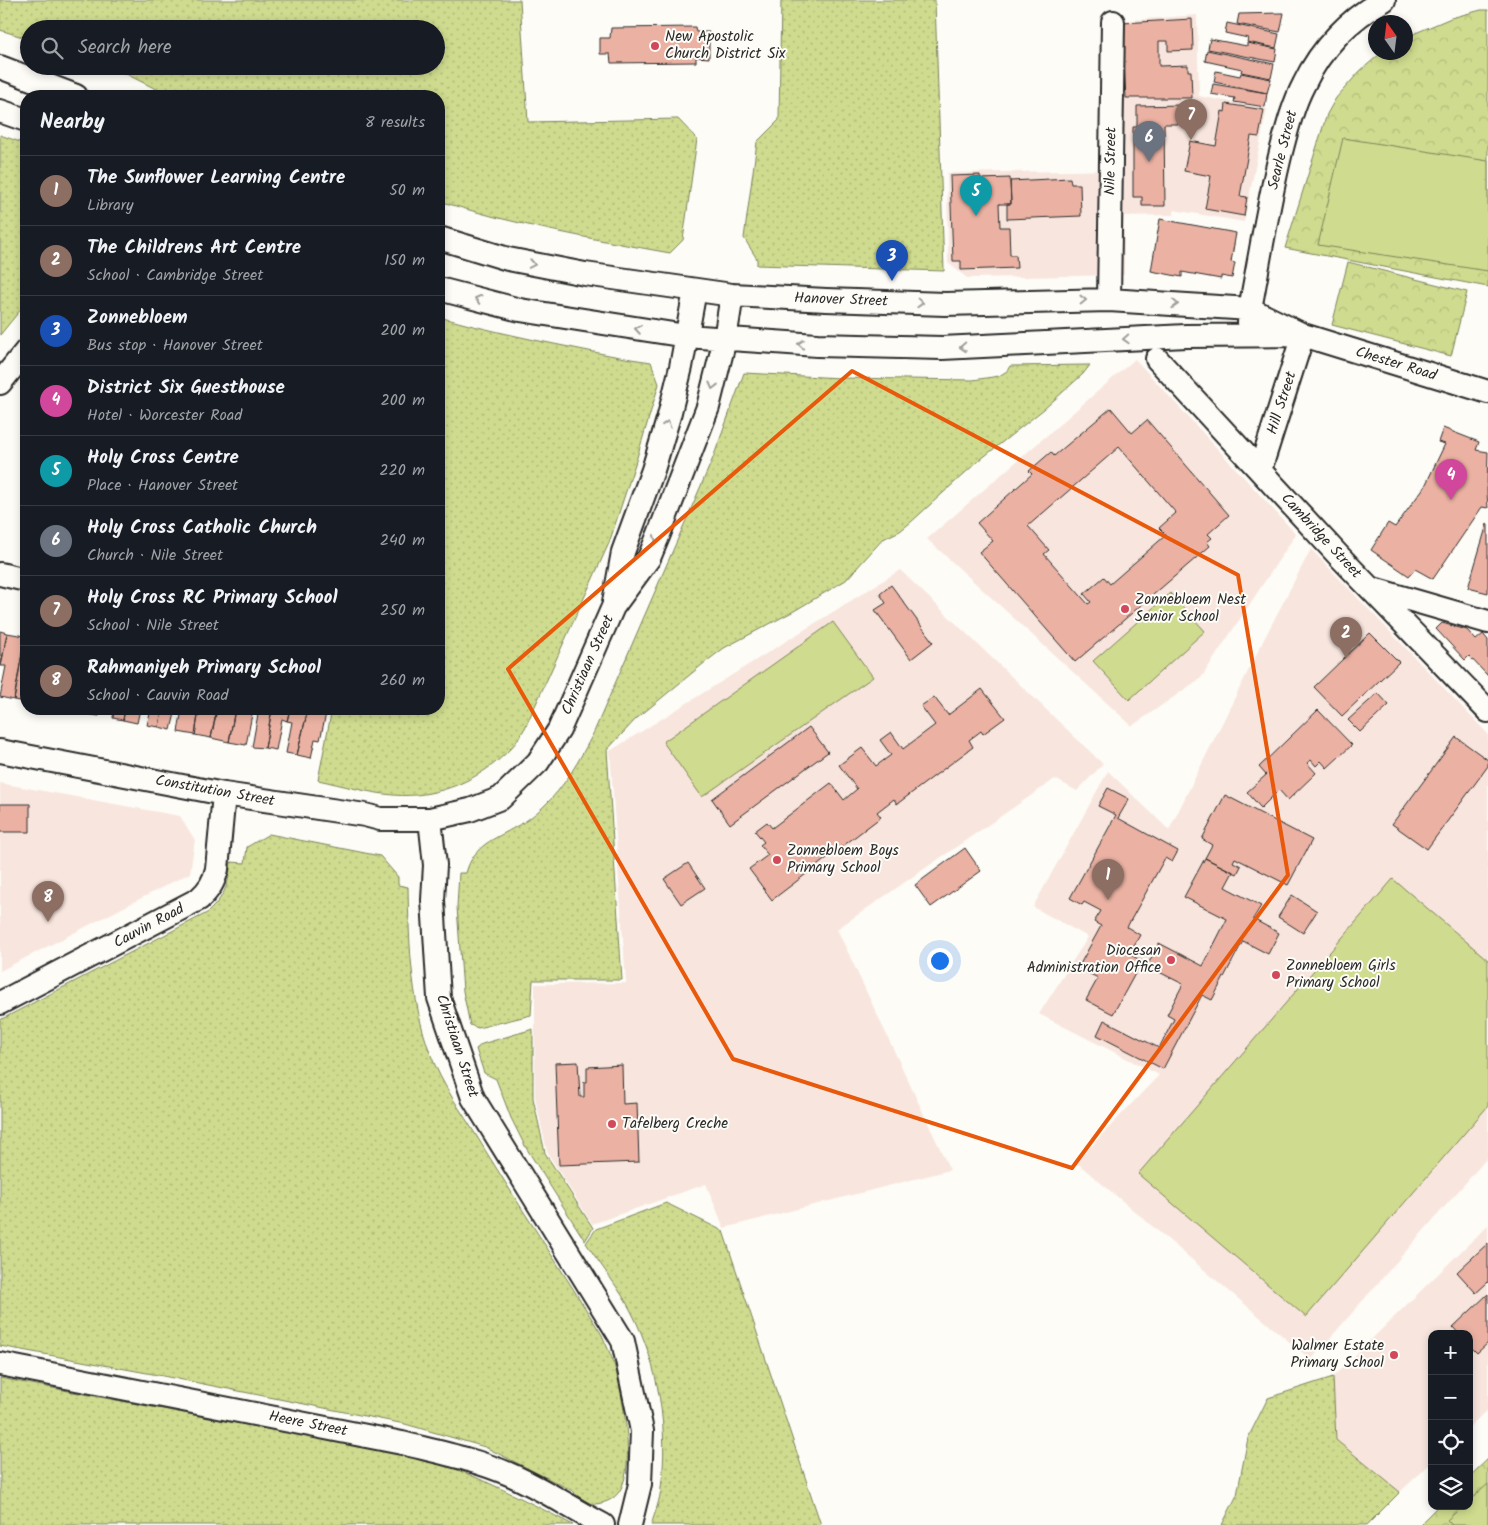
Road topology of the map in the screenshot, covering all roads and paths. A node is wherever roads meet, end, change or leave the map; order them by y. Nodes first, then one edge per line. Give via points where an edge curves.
1 (1384, 0) edge
2 (1113, 22) dead end
3 (0, 67) edge
4 (20, 75) edge
5 (21, 75) edge
6 (60, 90) edge
7 (0, 111) edge
8 (20, 118) edge
9 (445, 240) edge
10 (695, 290) junction
11 (445, 291) edge
12 (732, 295) junction
13 (1109, 300) junction
14 (1250, 309) junction
15 (1248, 334) junction
16 (1303, 335) junction
17 (686, 336) junction
18 (725, 339) junction
19 (20, 358) edge
20 (1157, 359) dead end
21 (0, 383) edge
22 (1488, 392) edge
23 (1260, 470) junction
24 (0, 574) edge
25 (20, 579) edge
26 (1370, 588) junction
27 (613, 607) junction
28 (1488, 622) edge
29 (1488, 710) edge
30 (0, 751) edge
31 (224, 794) junction
32 (430, 820) junction
33 (0, 1003) edge
34 (0, 1364) edge
35 (603, 1525) edge
36 (630, 1525) edge

1 - 14 street, Searle Street via 1347,25 1316,62 1304,83 1278,164
2 - 13 street, Nile Street
3 - 4 street
5 - 6 street
7 - 8 street
9 -> 10 street, Hanover Street via 508,259
10 - 12 street, Hanover Street
10 - 17 street, Christiaan Street
17 -> 11 street via 520,310
12 -> 13 street, Hanover Street via 945,304
12 - 18 street, Christiaan Street
13 -> 14 street, Hanover Street
14 - 15 street, Searle Street
14 - 16 street, Chester Road
15 - 16 street, Chester Road
15 -> 18 street via 942,348
16 - 22 street, Chester Road
16 - 23 street, Hill Street
17 - 18 street
27 -> 17 street, Christiaan Street via 624,552 669,416
18 -> 27 street, Christiaan Street via 708,406 649,558
19 - 21 street
20 - 23 street, Cambridge Street
23 - 26 street, Cambridge Street
24 - 25 street
26 - 28 street
26 - 29 street, Cambridge Street
27 - 32 street, Christiaan Street via 559,730 538,762 501,798
30 - 31 street, Constitution Street
31 - 32 street, Constitution Street via 380,819
31 - 33 street, Cauvin Road via 217,869 208,891 199,899
32 - 36 street, Christiaan Street via 435,865 433,900 439,998 473,1098 623,1341 642,1431 640,1484
34 - 35 street, Heere Street via 464,1458 545,1491

